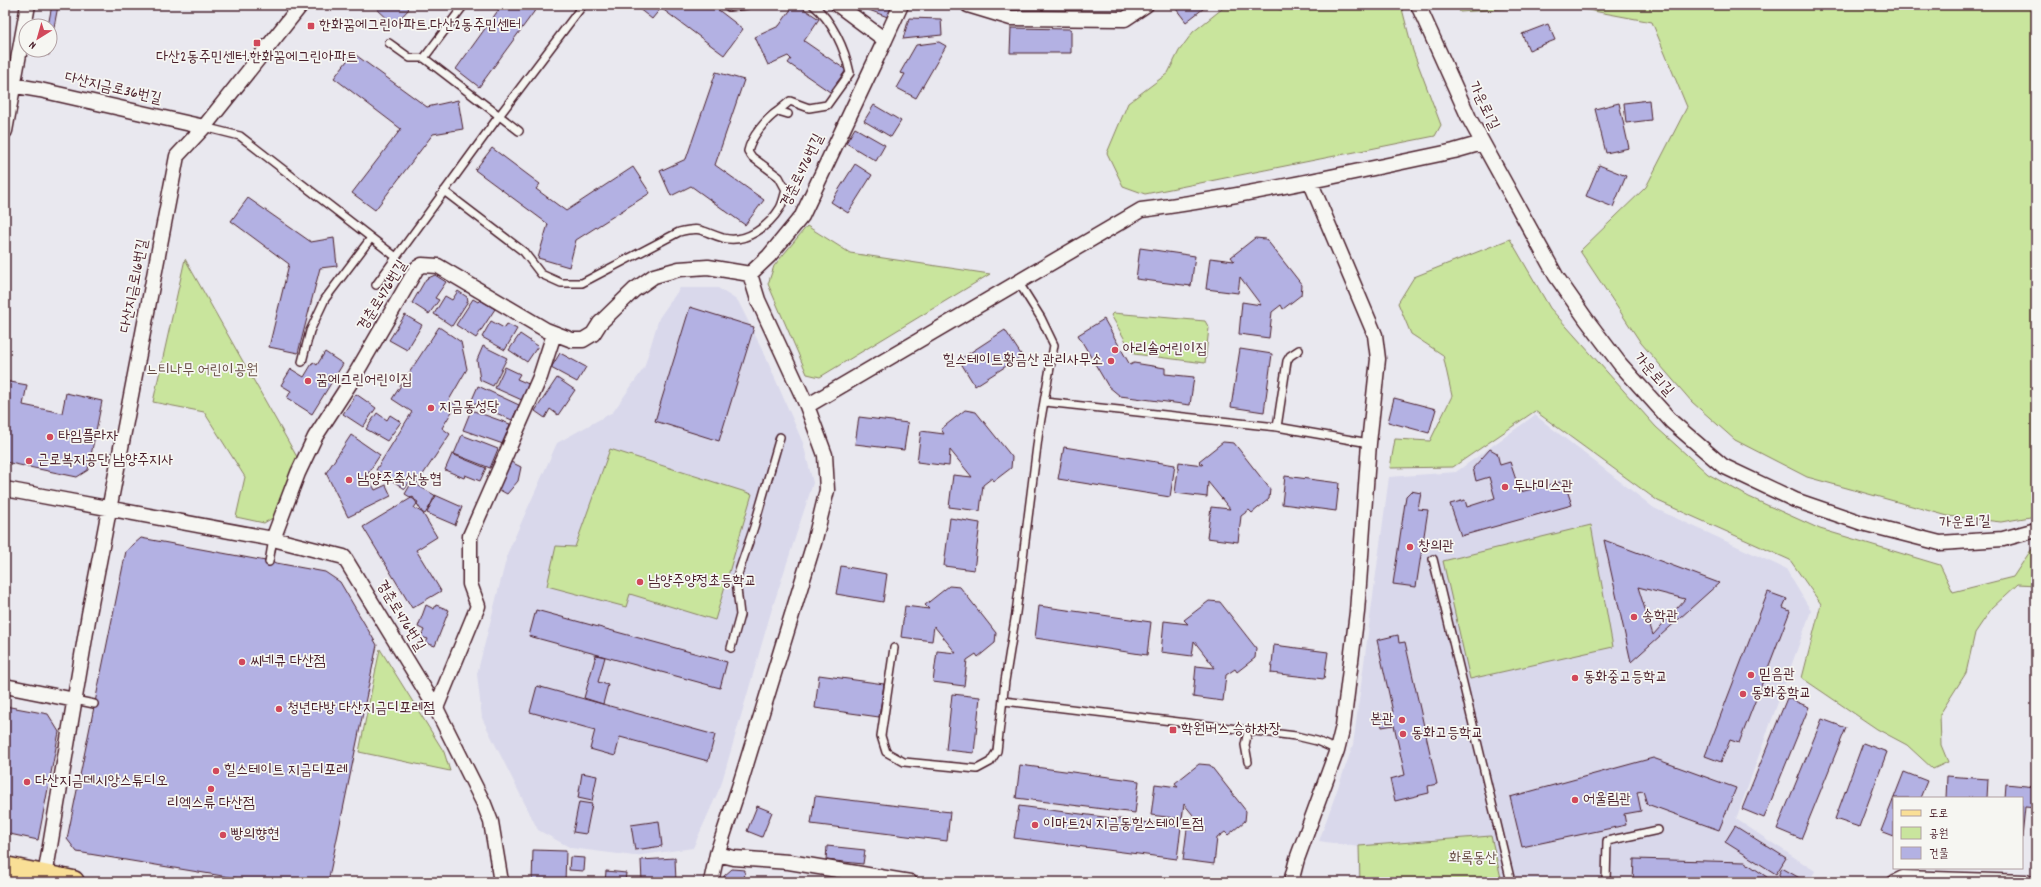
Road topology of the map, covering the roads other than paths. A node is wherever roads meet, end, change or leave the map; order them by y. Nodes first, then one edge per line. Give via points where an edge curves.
1 (28, 5) edge
2 (301, 5) edge
3 (464, 5) edge
4 (583, 5) edge
5 (726, 5) edge
6 (747, 5) edge
7 (813, 5) edge
8 (838, 5) edge
9 (901, 5) edge
10 (968, 5) edge
11 (1146, 5) edge
12 (1418, 5) edge
13 (885, 40) junction
14 (389, 43) dead end
15 (424, 58) junction
16 (9, 85) edge
17 (778, 111) junction
18 (788, 114) dead end
19 (499, 116) junction
20 (204, 127) junction
21 (5, 131) edge
22 (519, 131) dead end
23 (1482, 143) junction
24 (1310, 181) junction
25 (444, 191) junction
26 (371, 238) junction
27 (396, 257) junction
28 (750, 274) junction
29 (1019, 283) junction
30 (376, 284) dead end
31 (554, 334) junction
32 (1299, 350) dead end
33 (302, 362) dead end
34 (1044, 402) junction
35 (807, 406) junction
36 (1277, 427) junction
37 (780, 437) dead end
38 (1369, 443) junction
39 (5, 489) edge
40 (110, 510) junction
41 (2036, 530) edge
42 (273, 539) junction
43 (1433, 560) dead end
44 (270, 562) dead end
45 (731, 648) dead end
46 (894, 648) dead end
47 (5, 686) edge
48 (75, 700) junction
49 (1004, 701) junction
50 (94, 704) dead end
51 (436, 708) junction
52 (1248, 731) junction
53 (1337, 750) junction
54 (1248, 762) dead end
55 (1658, 830) dead end
56 (717, 854) junction
57 (5, 868) edge
58 (45, 876) junction
59 (880, 880) edge
60 (73, 882) edge
61 (501, 882) edge
62 (711, 882) edge
63 (910, 882) edge
64 (1290, 882) edge
65 (1511, 882) edge
66 (1606, 882) edge
67 (1896, 882) edge
68 (2026, 882) edge

1 - 16 street
2 - 20 street, 다산지금로16번길
3 - 15 lane
4 - 19 lane
5 - 6 lane
7 - 17 lane via 834,32 850,73 828,105 809,108 790,101
8 - 13 street
9 - 13 street, 경춘로476번길
10 - 11 street via 1011,18 1125,19
12 - 23 street, 가운로1길 via 1468,118
13 - 28 street, 경춘로476번길 via 802,216 769,256
14 - 15 lane via 410,58
15 - 19 lane
16 - 20 street, 다산지금로36번길
16 - 21 street
17 - 18 lane
17 - 25 lane via 771,116 750,144 748,152 779,177 786,190 781,207 761,230 742,238 724,238 704,229 692,228 679,232 582,283 561,283 541,274 524,252
19 - 22 lane
19 - 25 lane
20 - 26 lane via 240,136
20 - 40 street, 다산지금로16번길 via 177,156
23 - 24 street via 1454,152
23 - 41 street, 가운로1길 via 1556,276 1586,319 1620,364 1672,422 1723,466 1795,500 1862,523 1940,543 2003,539
24 - 29 street via 1201,202 1141,210
24 - 38 street via 1375,335 1378,359
25 - 27 lane
26 - 27 lane
26 - 33 lane via 325,298 310,331
27 - 30 lane
28 - 31 street, 경춘로476번길 via 708,267 679,269 654,276 634,290 600,323 593,334 583,340 572,340
28 - 35 street via 758,300
29 - 34 lane via 1054,345
29 - 35 street
31 - 42 street, 경춘로476번길 via 438,266 422,265 417,268 352,380 315,436
31 - 51 street via 540,377 470,536 470,584 478,606
32 - 36 lane via 1287,361
34 - 36 lane
34 - 49 lane
35 - 56 street via 825,455 827,490 814,543
36 - 38 lane
37 - 45 lane via 736,580 740,615
38 - 53 street via 1357,612 1343,726
39 - 40 street
40 - 42 street
40 - 48 street, 다산지금로16번길
42 - 44 lane
42 - 51 street, 경춘로476번길 via 344,557
43 - 65 lane
46 - 49 lane via 881,736 886,752 904,762 977,769 990,762 997,751
47 - 48 street
48 - 50 lane
48 - 58 street, 다산지금로16번길
49 - 52 lane
51 - 61 street, 경춘로476번길 via 491,822
52 - 53 lane via 1296,736 1317,741
52 - 54 lane via 1245,745
53 - 64 street via 1296,858
55 - 66 lane via 1607,841
56 - 59 street via 734,858 788,862
56 - 62 street
57 - 58 main road
58 - 60 main road
59 - 63 street
67 - 68 street via 1903,878

